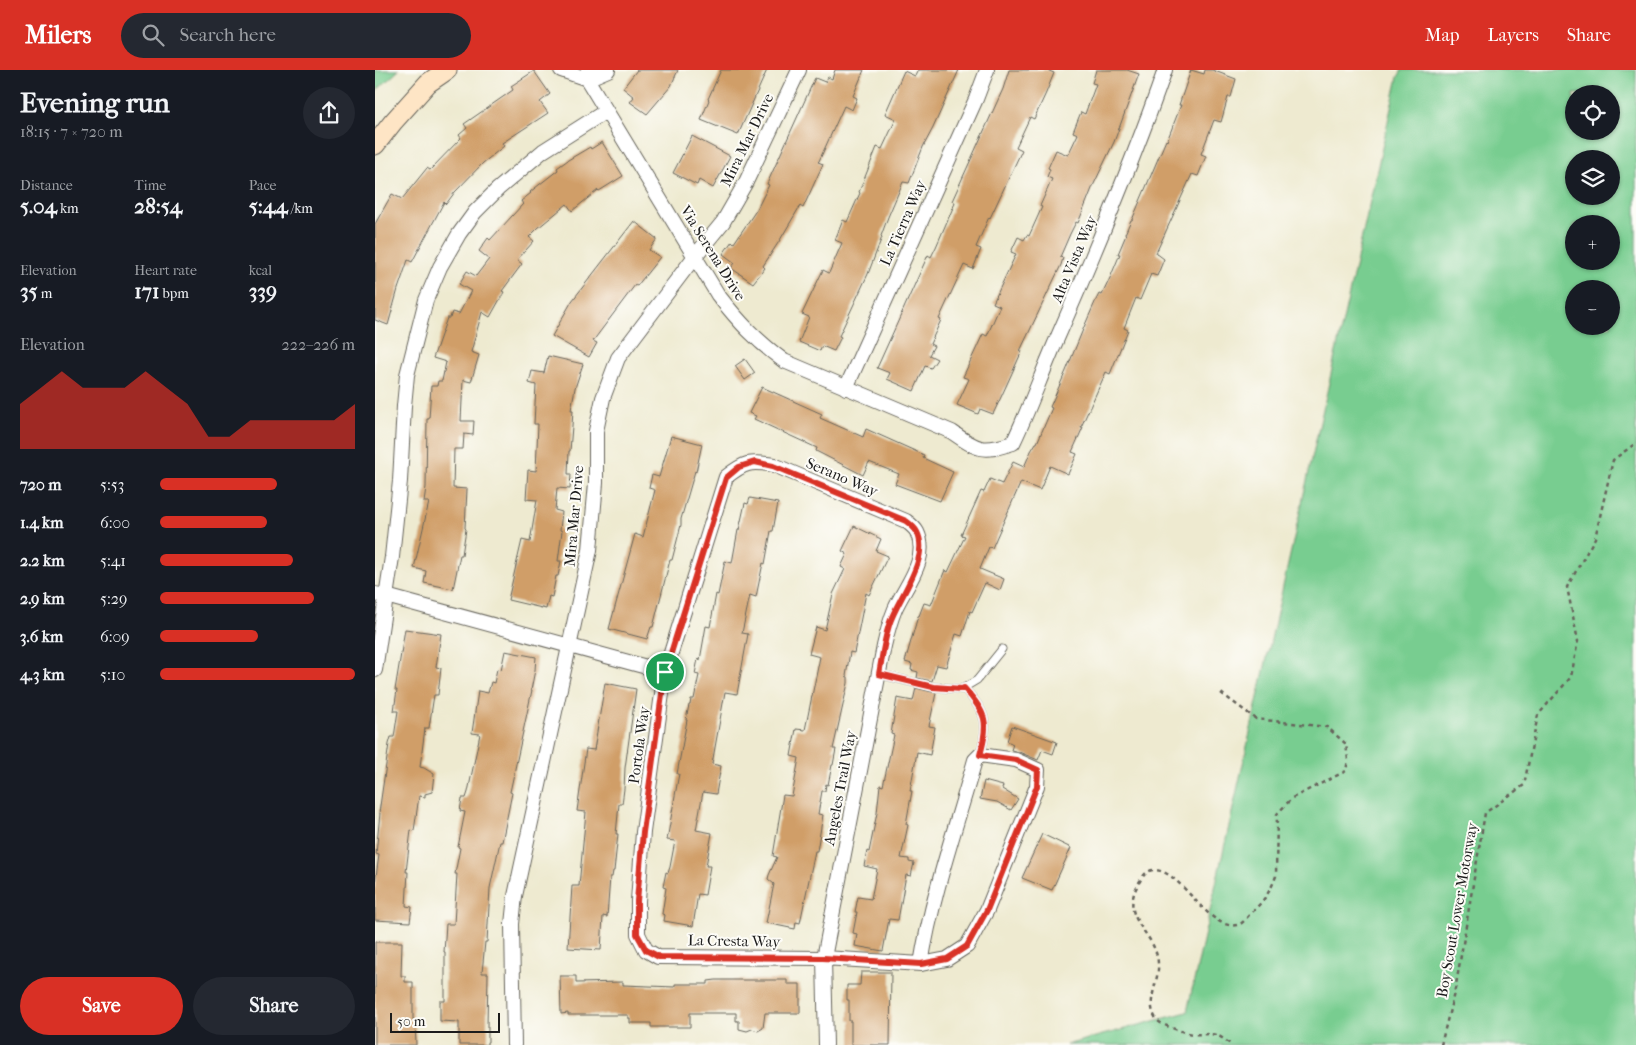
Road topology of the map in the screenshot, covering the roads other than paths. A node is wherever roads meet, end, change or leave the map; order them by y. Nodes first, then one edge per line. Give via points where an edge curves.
1 (447, 70) edge
2 (561, 70) edge
3 (608, 70) edge
4 (799, 70) edge
5 (987, 70) edge
6 (1165, 70) edge
7 (587, 75) edge
8 (606, 111) junction
9 (375, 145) edge
10 (695, 256) junction
11 (846, 388) junction
12 (997, 448) joint
13 (739, 467) joint
14 (920, 544) joint
15 (379, 593) edge
16 (571, 646) junction
17 (1002, 649) dead end
18 (375, 670) edge
19 (665, 672) junction
20 (879, 674) junction
21 (964, 688) junction
22 (980, 755) junction
23 (646, 950) joint
24 (823, 958) junction
25 (921, 964) junction
26 (514, 1045) edge
27 (826, 1045) edge

1 - 9 street via 428,83
2 - 7 street
3 - 7 street
4 - 10 street, Mira Mar Drive via 746,182 723,222
5 - 11 street, La Tierra Way
6 - 12 street, Alta Vista Way via 1093,257 1013,443
7 - 8 street, Via Serena Drive
8 - 10 street, Via Serena Drive
8 - 15 street via 543,151 498,189 475,212 440,267 426,300 407,375 400,481
10 - 11 street, Via Serena Drive via 718,296 763,345 784,361
10 - 16 street, Mira Mar Drive via 618,358 603,398 596,431 596,483 590,550
11 - 12 street, Via Serena Drive via 952,432 983,450
13 - 14 street, Serano Way via 755,462 773,466 906,521 917,531
13 - 19 street, Portola Way via 726,478
14 - 20 street, Angeles Trail Way via 917,568 889,625
15 - 16 street
15 - 18 street
16 - 19 street
16 - 26 street, Mira Mar Drive via 515,896 512,924
17 - 21 lane via 977,680
19 - 23 street, Portola Way via 637,901 637,934
20 - 21 lane via 933,687
20 - 24 street, Angeles Trail Way
21 - 22 lane via 982,711 986,724
22 - 25 street via 975,760 932,908
22 - 25 street, La Cresta Way via 1016,760 1038,770 1037,786 987,910 967,946 947,959
23 - 24 street, La Cresta Way via 659,957
24 - 25 street, La Cresta Way
24 - 27 street, Angeles Trail Way

